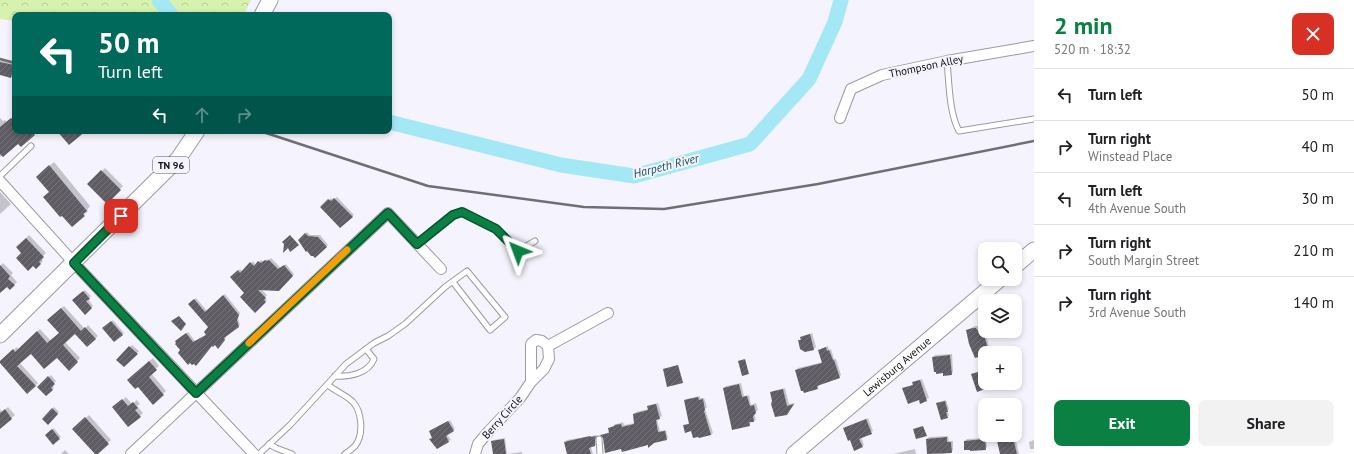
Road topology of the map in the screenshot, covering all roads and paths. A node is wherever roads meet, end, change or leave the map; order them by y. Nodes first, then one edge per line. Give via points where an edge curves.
1 (270, 0) edge
2 (264, 12) edge
3 (1034, 46) edge
4 (947, 61) junction
5 (840, 118) dead end
6 (1034, 119) edge
7 (195, 134) edge
8 (31, 146) dead end
9 (0, 176) edge
10 (0, 181) edge
11 (535, 241) dead end
12 (417, 244) junction
13 (1034, 250) edge
14 (1022, 260) edge
15 (74, 263) junction
16 (441, 269) dead end
17 (452, 282) junction
18 (992, 286) edge
19 (608, 313) dead end
20 (0, 335) edge
21 (548, 346) junction
22 (366, 349) junction
23 (335, 376) junction
24 (532, 382) junction
25 (328, 384) junction
26 (196, 393) junction
27 (599, 439) dead end
28 (269, 444) junction
29 (131, 454) edge
30 (254, 454) edge
31 (259, 454) edge
32 (292, 454) edge
33 (345, 454) edge
34 (475, 454) edge
35 (600, 454) edge
36 (794, 454) edge

1 - 2 main road
3 - 4 street, Thompson Alley
4 - 5 street, Thompson Alley via 882,75 852,89
4 - 6 lane via 955,125 958,131
7 - 15 main road, TN 96 via 178,159
8 - 9 lane
10 - 15 street
11 - 12 lane via 518,251 496,229 462,212 453,215
12 - 16 street
12 - 26 street via 388,213
13 - 14 main road
15 - 20 main road, TN 96
15 - 26 street
17 - 17 lane via 467,271 505,317 490,330
17 - 22 lane via 405,324
18 - 36 main road, Lewisburg Avenue
19 - 21 street
21 - 24 street, Berry Circle via 548,359 544,369
21 - 24 street via 536,340 531,344
22 - 23 lane
22 - 23 lane via 374,359 363,371 345,377
23 - 25 lane
24 - 34 street, Berry Circle via 488,431 478,444
25 - 28 lane
25 - 33 lane via 352,401 359,412 359,438 355,446
26 - 29 street
26 - 30 street
27 - 35 lane
28 - 31 lane
28 - 32 lane

